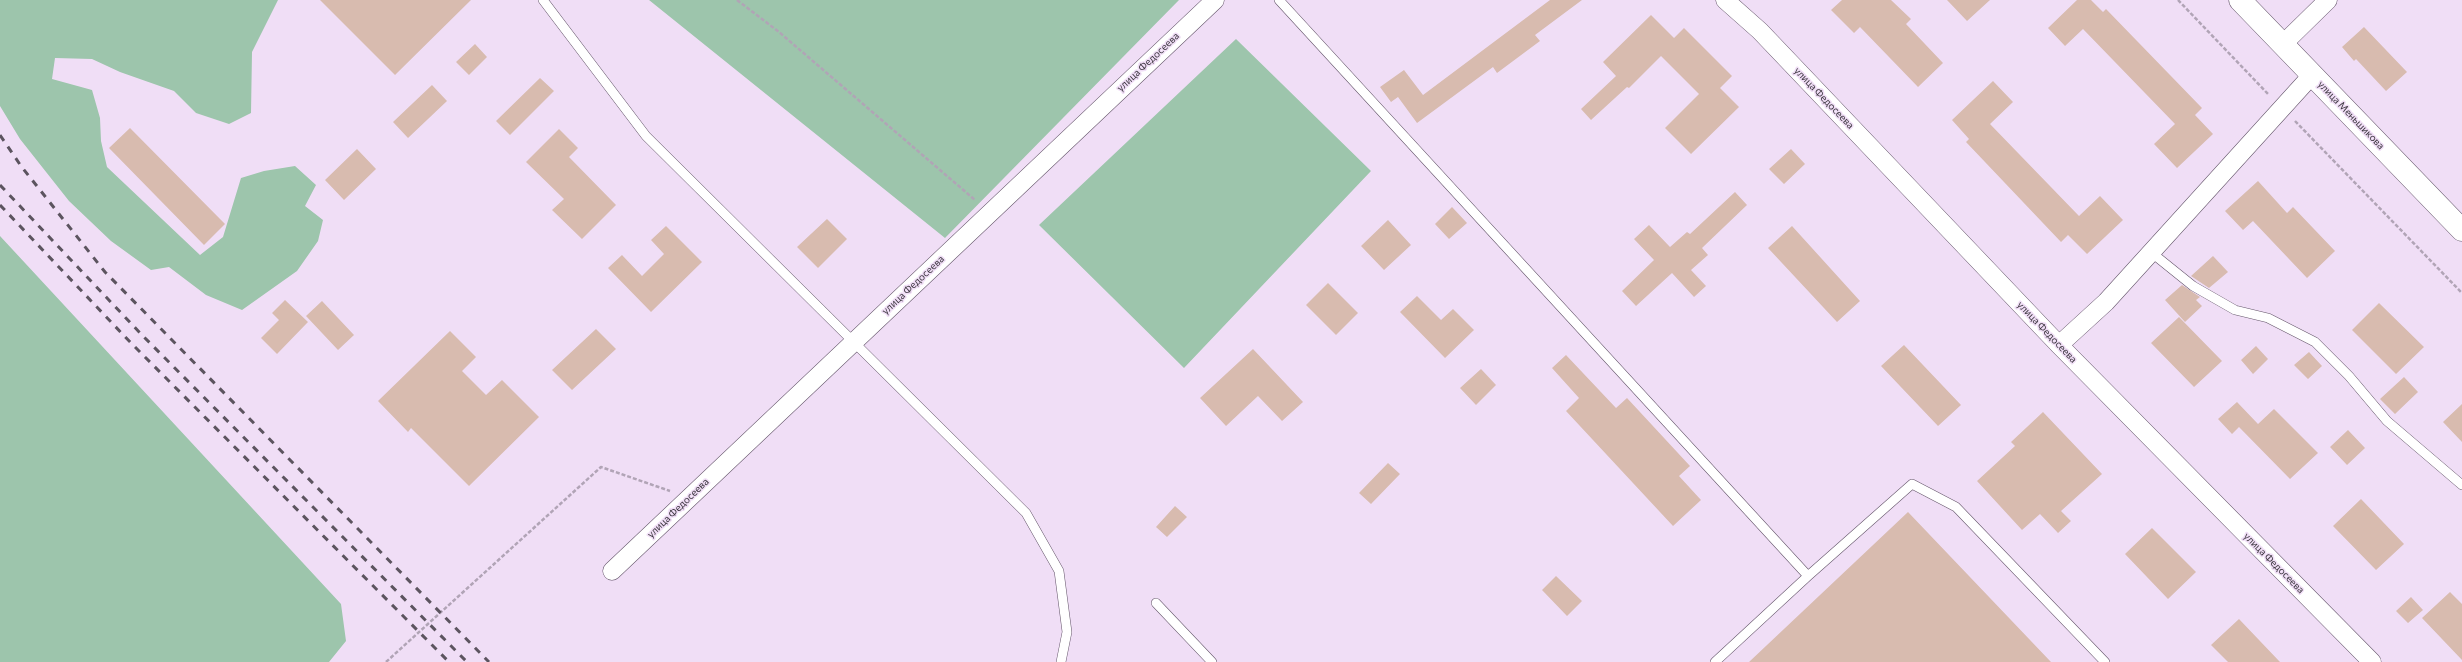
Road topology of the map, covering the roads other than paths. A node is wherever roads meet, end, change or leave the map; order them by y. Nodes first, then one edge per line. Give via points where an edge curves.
1 (543, 0) edge
2 (1214, 0) edge
3 (1279, 0) edge
4 (1725, 0) edge
5 (2240, 0) edge
6 (2328, 0) edge
7 (2283, 44) junction
8 (2312, 75) junction
9 (2462, 230) edge
10 (2152, 253) junction
11 (853, 341) junction
12 (2058, 345) junction
13 (2462, 485) edge
14 (612, 571) dead end
15 (1808, 576) junction
16 (1156, 603) dead end
17 (1061, 662) edge
18 (1212, 662) edge
19 (1715, 662) edge
20 (2105, 662) edge
21 (2372, 662) edge

1 - 11 lane via 646,136
2 - 11 street, улица Федосеева
3 - 15 lane
4 - 12 street, улица Федосеева via 1760,31
5 - 7 main road, улица Меньшикова
6 - 7 street
7 - 8 main road, улица Меньшикова
8 - 9 main road, улица Меньшикова
8 - 10 street
10 - 12 street via 2106,302
10 - 13 lane via 2194,286 2235,310 2268,318 2315,342 2349,376 2387,421
11 - 14 street, улица Федосеева
11 - 17 lane via 1026,512 1058,571 1067,632
12 - 21 street, улица Федосеева
15 - 19 lane
15 - 20 lane via 1912,484 1956,507
16 - 18 lane

